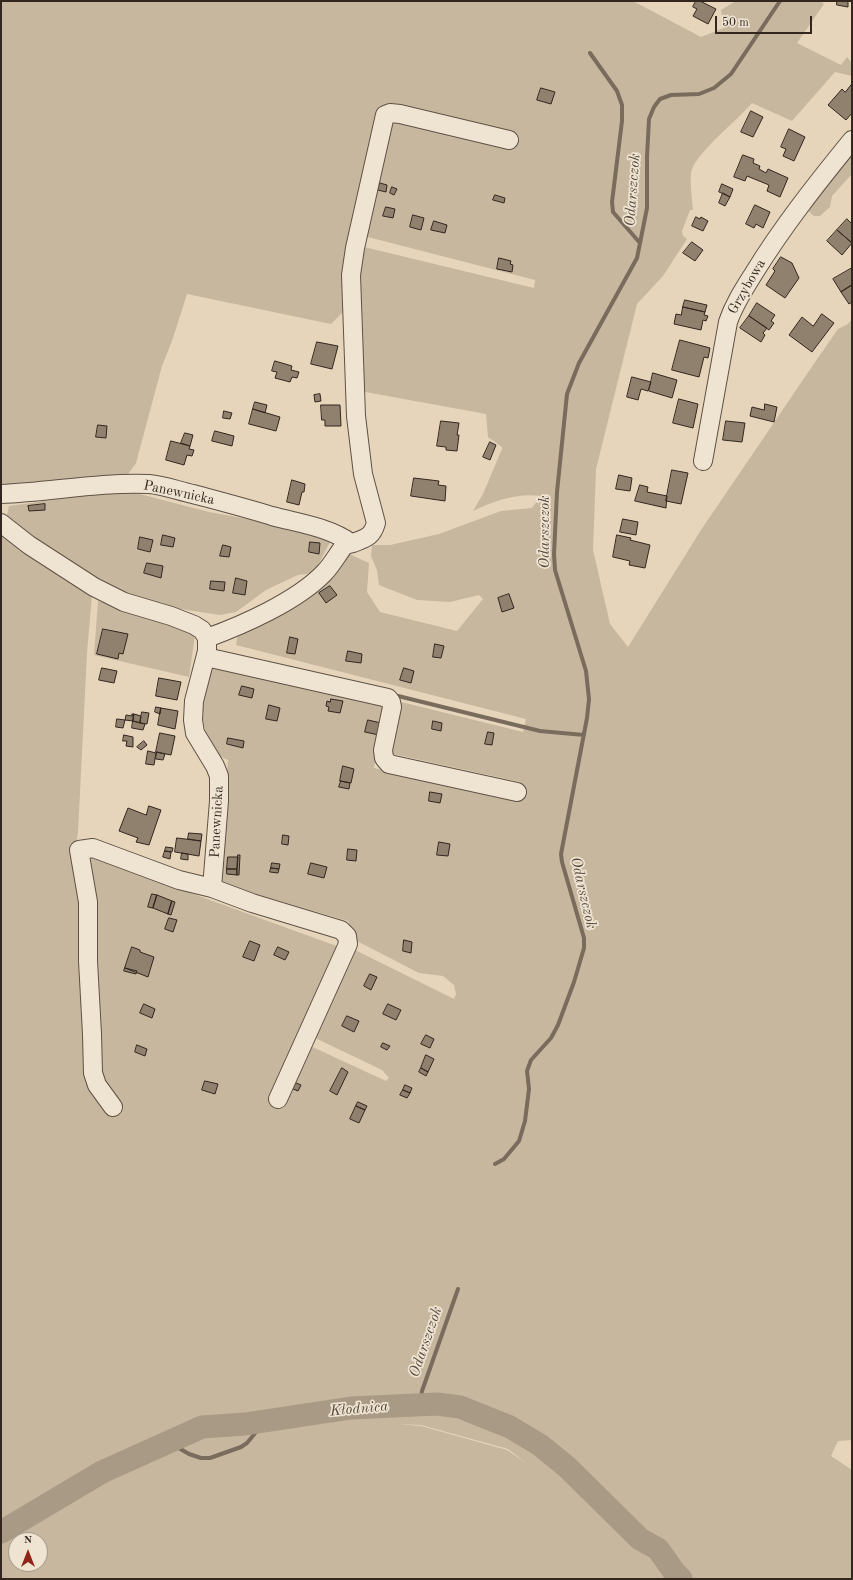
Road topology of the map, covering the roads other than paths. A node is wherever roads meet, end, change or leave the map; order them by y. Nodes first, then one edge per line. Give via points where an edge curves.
1 (509, 140) dead end
2 (852, 140) edge
3 (703, 461) dead end
4 (1, 494) edge
5 (1, 523) edge
6 (360, 540) junction
7 (206, 638) junction
8 (206, 657) junction
9 (517, 792) dead end
10 (212, 888) junction
11 (278, 1099) dead end
12 (113, 1107) dead end

1 - 6 street via 400,114 385,115 351,275 356,416 363,474 376,523 374,531
2 - 3 street, Grzybowa via 788,222 732,309
4 - 6 street, Panewnicka via 81,486 151,484
5 - 7 street via 29,546 94,586 124,602 194,625 202,630
6 - 7 street via 346,545 313,584 291,598 251,620
7 - 8 street, Panewnicka
8 - 9 street via 388,698 392,707 384,758 389,764
8 - 10 street, Panewnicka via 194,701 193,720 195,733 219,776
10 - 11 street via 342,930 347,936 348,944
10 - 12 street via 179,880 93,848 79,850 88,902 92,1068 97,1085

